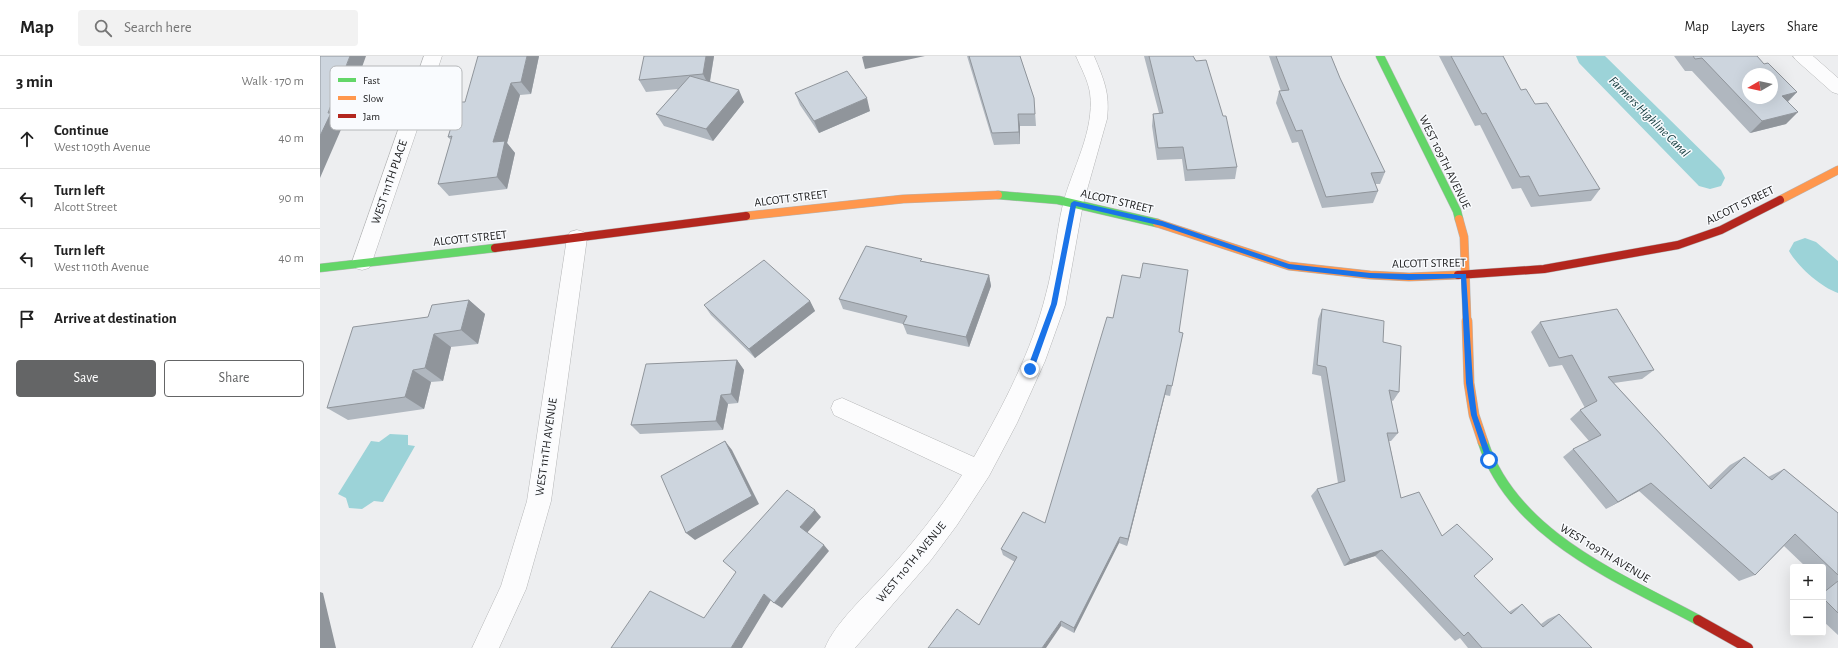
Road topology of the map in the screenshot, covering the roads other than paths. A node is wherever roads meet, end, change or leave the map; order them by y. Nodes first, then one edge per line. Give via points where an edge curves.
1 (433, 56) edge
2 (1085, 56) edge
3 (1380, 56) edge
4 (1802, 56) edge
5 (430, 66) edge
6 (1838, 88) edge
7 (407, 130) edge
8 (1838, 170) edge
9 (1074, 203) junction
10 (577, 238) junction
11 (362, 262) junction
12 (320, 268) edge
13 (1464, 275) junction
14 (842, 408) dead end
15 (978, 471) junction
16 (486, 648) edge
17 (838, 648) edge
18 (1748, 648) edge

1 - 5 street, WEST 111TH PLACE
2 - 9 street, WEST 110TH AVENUE via 1099,93 1099,113
3 - 13 street, WEST 109TH AVENUE via 1457,211 1464,237
4 - 6 street
7 - 11 street, WEST 111TH PLACE
8 - 13 street, ALCOTT STREET via 1721,230 1678,245 1544,269
9 - 10 street, ALCOTT STREET via 1011,195 954,195 866,201
9 - 13 street, ALCOTT STREET via 1162,224 1289,266 1370,275
9 - 15 street, WEST 110TH AVENUE via 1054,304 1013,408
10 - 11 street, ALCOTT STREET
10 - 16 street, WEST 111TH AVENUE via 538,501 513,589
11 - 12 street, ALCOTT STREET
13 - 18 street, WEST 109TH AVENUE via 1469,383 1474,415 1489,460 1505,488 1547,532 1579,554
14 - 15 street
15 - 17 street, WEST 110TH AVENUE via 948,518

